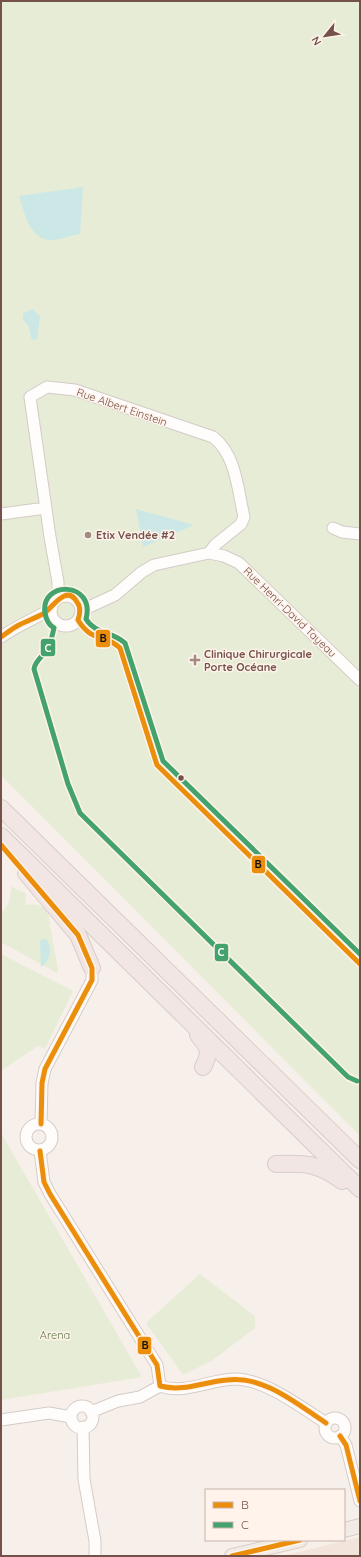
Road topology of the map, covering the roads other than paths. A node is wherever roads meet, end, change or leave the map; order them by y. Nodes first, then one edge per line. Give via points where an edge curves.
1 (46, 508) junction
2 (1, 514) edge
3 (333, 528) dead end
4 (360, 534) edge
5 (209, 553) junction
6 (67, 598) junction
7 (107, 599) junction
8 (51, 609) junction
9 (80, 615) junction
10 (55, 620) junction
11 (31, 621) junction
12 (1, 637) edge
13 (360, 680) edge
14 (1, 808) edge
15 (1, 836) edge
16 (1, 844) edge
17 (92, 968) joint
18 (179, 1010) junction
19 (203, 1067) dead end
20 (41, 1124) junction
21 (40, 1151) junction
22 (360, 1160) edge
23 (276, 1164) dead end
24 (360, 1189) edge
25 (360, 1198) edge
26 (160, 1386) junction
27 (91, 1412) junction
28 (71, 1417) junction
29 (1, 1420) edge
30 (83, 1427) junction
31 (360, 1501) edge
32 (360, 1526) edge
33 (345, 1530) edge
34 (95, 1541) junction
35 (296, 1541) edge
36 (95, 1556) edge
37 (102, 1556) edge
38 (232, 1556) edge

1 - 2 street
1 - 5 street, Rue Albert Einstein via 30,397 47,387 75,390 213,438 220,443 227,452 233,469 244,517 241,524
1 - 6 street, Rue Albert Einstein via 58,582
3 - 4 street
5 - 7 street, Rue Henri-David Tayeau via 148,568
5 - 13 street, Rue Henri-David Tayeau via 239,563
6 - 7 street via 88,602
6 - 8 street via 54,601
6 - 9 street via 80,608
7 - 9 street, Rue Henri-David Tayeau via 89,607
8 - 10 street
8 - 11 street
9 - 10 street via 78,620 71,624 62,625
10 - 11 street
11 - 12 street via 19,625
14 - 22 highway
15 - 18 highway
16 - 17 highway via 69,924 83,944
17 - 20 street via 92,980 45,1069
18 - 19 highway via 208,1051 208,1058
18 - 24 highway
20 - 21 street via 51,1132 52,1140 48,1148
20 - 21 street via 30,1129 26,1137 32,1148
21 - 26 street via 44,1182 50,1194 157,1365
23 - 25 highway via 301,1163 326,1170
26 - 27 street via 140,1397 118,1401
26 - 31 street via 176,1390 235,1379 250,1381 265,1386 326,1423 334,1418 342,1422 344,1431 340,1436 346,1445
27 - 28 street via 85,1406 78,1406 73,1410
27 - 30 street via 92,1421
28 - 29 street via 49,1413
28 - 30 street via 74,1424
30 - 34 street via 84,1479
32 - 33 main road
34 - 36 street
34 - 37 street
35 - 38 main road

